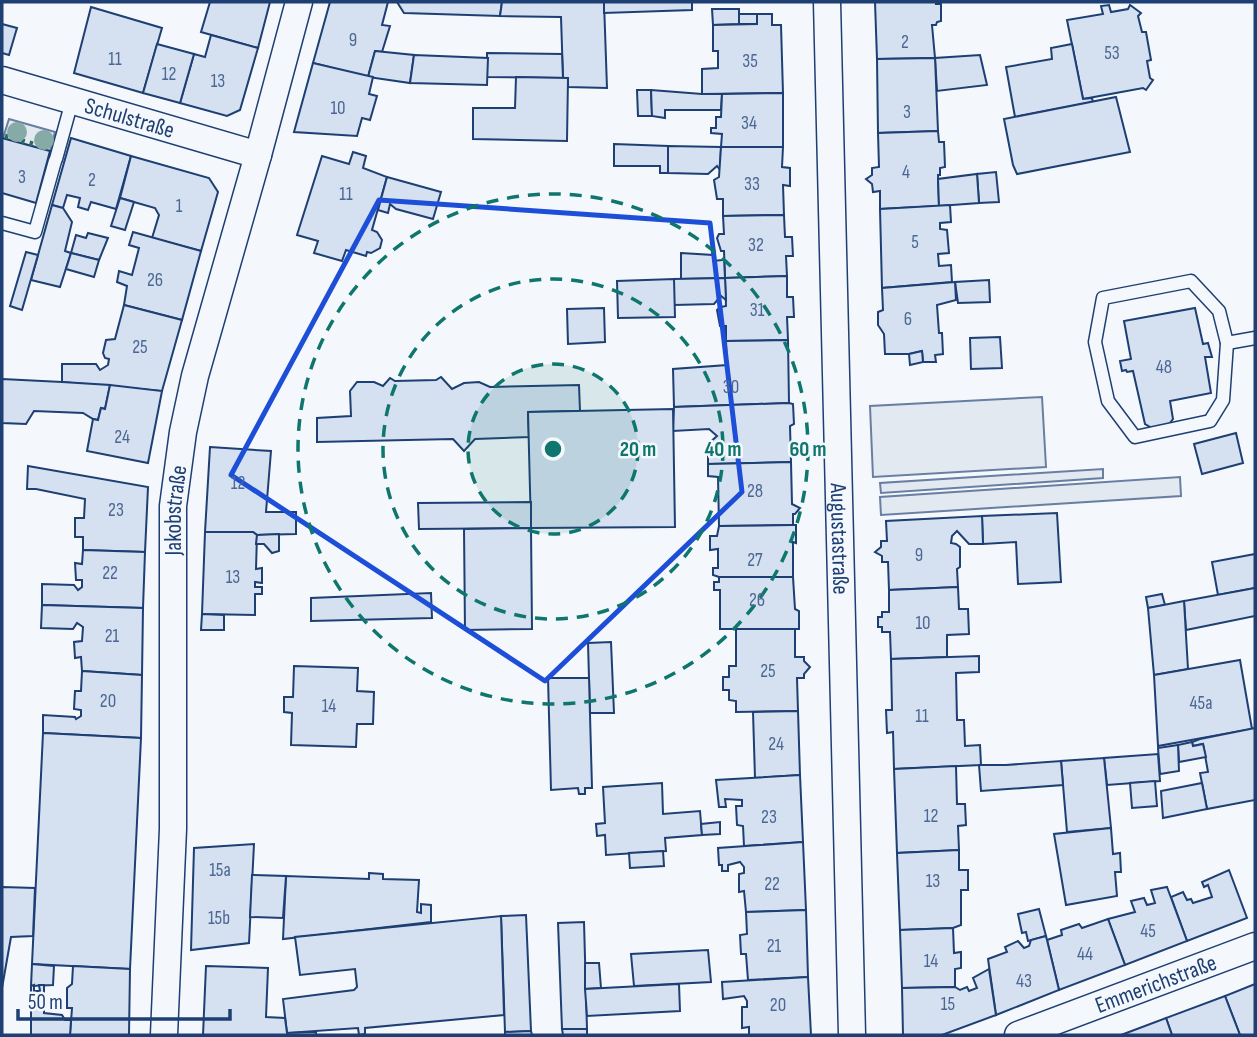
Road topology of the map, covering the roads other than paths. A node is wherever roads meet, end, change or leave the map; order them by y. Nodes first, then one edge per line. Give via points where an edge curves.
1 (299, 2) edge
2 (827, 2) edge
3 (2, 80) edge
4 (72, 101) junction
5 (258, 155) junction
6 (2, 223) edge
7 (1255, 338) edge
8 (1227, 343) junction
9 (1255, 946) edge
10 (164, 1035) edge
11 (852, 1035) edge
12 (1018, 1035) edge

1 - 5 street, Jakobstraße
2 - 11 street, Augustastraße
3 - 4 street, Schulstraße
4 - 5 street, Schulstraße
4 - 6 lane via 35,232
5 - 10 street, Jakobstraße via 195,376 173,506 173,829
7 - 8 lane
8 - 8 lane via 1219,311 1191,281 1103,298 1095,342 1108,401 1135,437 1210,421 1223,400
9 - 12 street, Emmerichstraße

